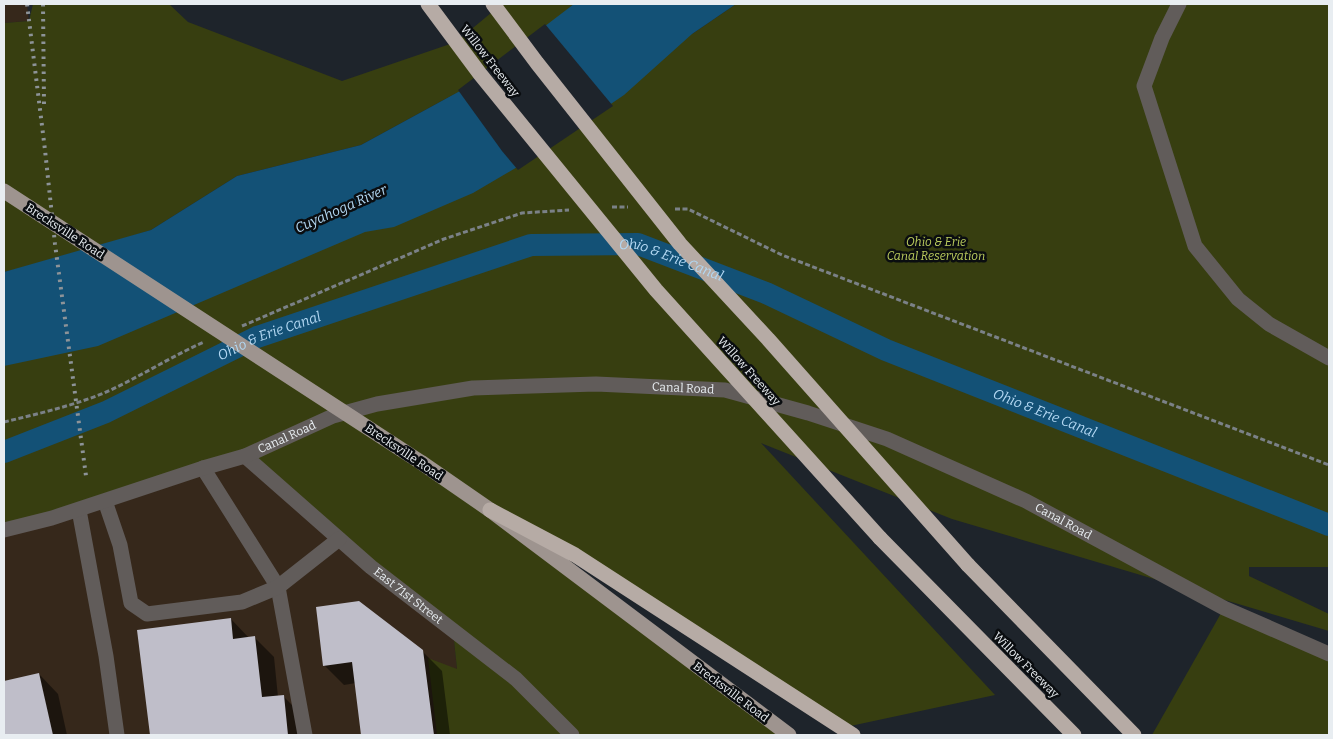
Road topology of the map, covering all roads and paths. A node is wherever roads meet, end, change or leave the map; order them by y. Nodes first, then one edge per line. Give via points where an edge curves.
1 (428, 4) edge
2 (493, 4) edge
3 (1179, 4) edge
4 (4, 191) edge
5 (1329, 358) edge
6 (245, 456) junction
7 (203, 468) junction
8 (106, 501) junction
9 (79, 510) junction
10 (490, 510) junction
11 (4, 530) edge
12 (339, 539) junction
13 (278, 587) junction
14 (1329, 654) edge
15 (117, 735) edge
16 (305, 735) edge
17 (572, 735) edge
18 (788, 735) edge
19 (853, 735) edge
20 (1074, 735) edge
21 (1134, 735) edge

1 - 20 highway, Willow Freeway, bridge via 480,74 656,290 880,538
2 - 21 highway, bridge via 680,244 968,565
3 - 5 street via 1144,86 1195,246 1238,299 1269,324
4 - 10 main road, Brecksville Road, bridge
6 - 7 street, Canal Road
6 - 12 street, East 71st Street
6 - 14 street, Canal Road via 333,416 377,404 473,388 596,384 725,390 887,439 1026,501 1224,608
7 - 8 street, Canal Road
7 - 13 street
8 - 9 street, Canal Road
8 - 13 street via 120,545 131,603 147,614 242,602
9 - 11 street, Canal Road
9 - 15 street
10 - 18 main road, Brecksville Road
10 - 19 highway via 575,555
12 - 13 street
12 - 17 street, East 71st Street via 516,679
13 - 16 street

